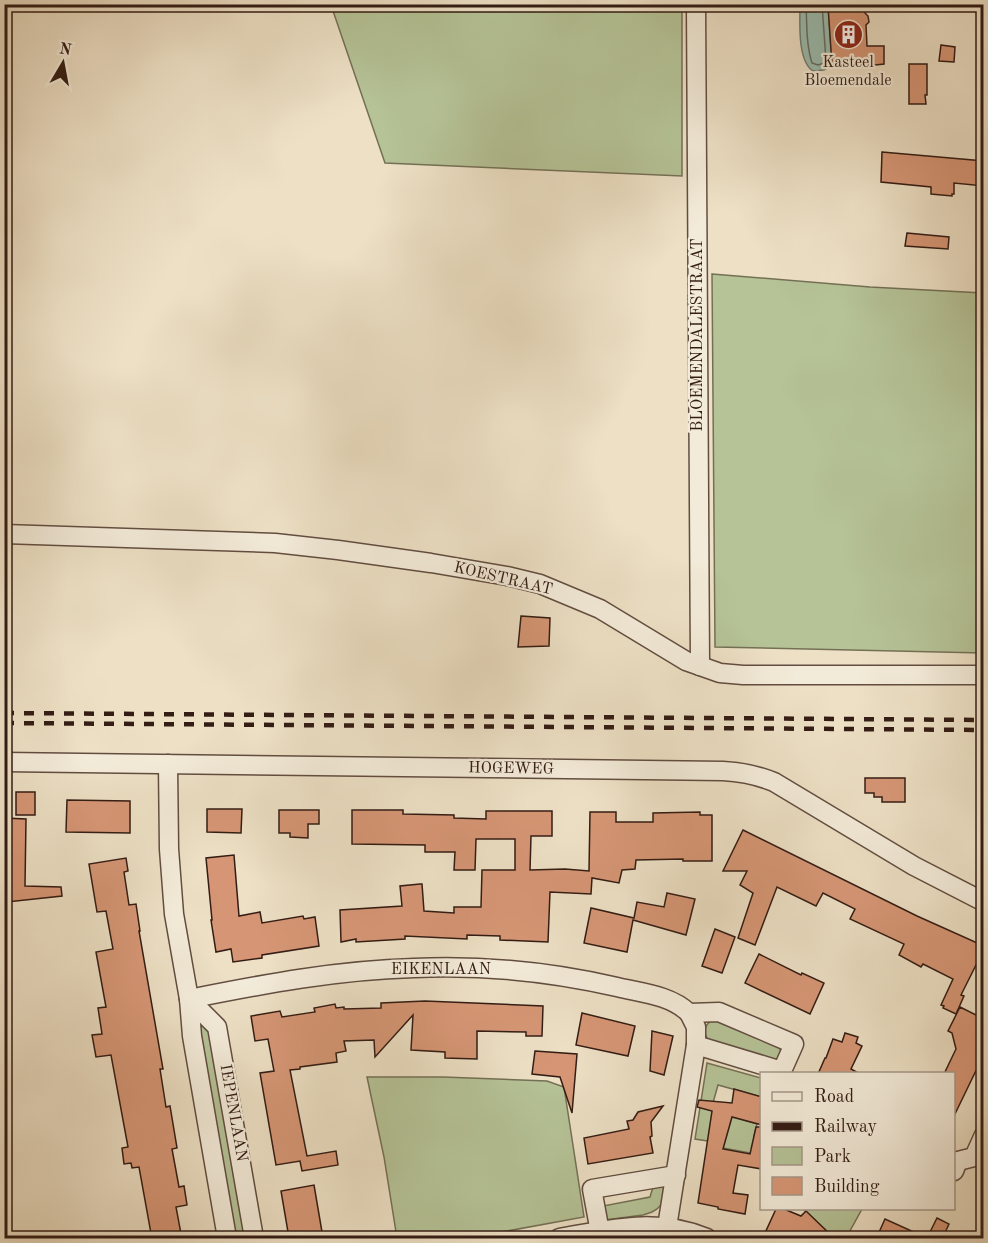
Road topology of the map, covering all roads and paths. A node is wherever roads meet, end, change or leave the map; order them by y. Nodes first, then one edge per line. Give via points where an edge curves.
1 (696, 4) edge
2 (4, 534) edge
3 (700, 666) junction
4 (984, 675) edge
5 (4, 762) edge
6 (168, 764) junction
7 (984, 902) edge
8 (189, 999) junction
9 (689, 1013) junction
10 (696, 1046) junction
11 (984, 1134) edge
12 (955, 1169) edge
13 (676, 1175) junction
14 (667, 1227) junction
15 (600, 1232) junction
16 (227, 1239) edge
17 (254, 1239) edge
18 (559, 1239) edge
19 (707, 1239) edge

1 - 3 street, BLOEMENDALESTRAAT
2 - 3 street, KOESTRAAT via 275,543 430,562 507,576 540,584 600,609
3 - 4 street, KOESTRAAT via 743,675
5 - 6 street, HOGEWEG
6 - 7 street, HOGEWEG via 745,772 774,782 914,866
6 - 8 street, IEPENLAAN via 171,885
8 - 9 street, EIKENLAAN via 331,974 467,968 602,984 671,1000
8 - 16 street, IEPENLAAN
8 - 17 street, IEPENLAAN via 218,1027
9 - 10 street via 696,1027
9 - 10 street via 719,1012 794,1044 782,1071
10 - 13 street
11 - 12 street via 974,1156 958,1161
13 - 14 street
13 - 15 street via 592,1189
14 - 15 street via 645,1225
14 - 19 street
15 - 18 street

